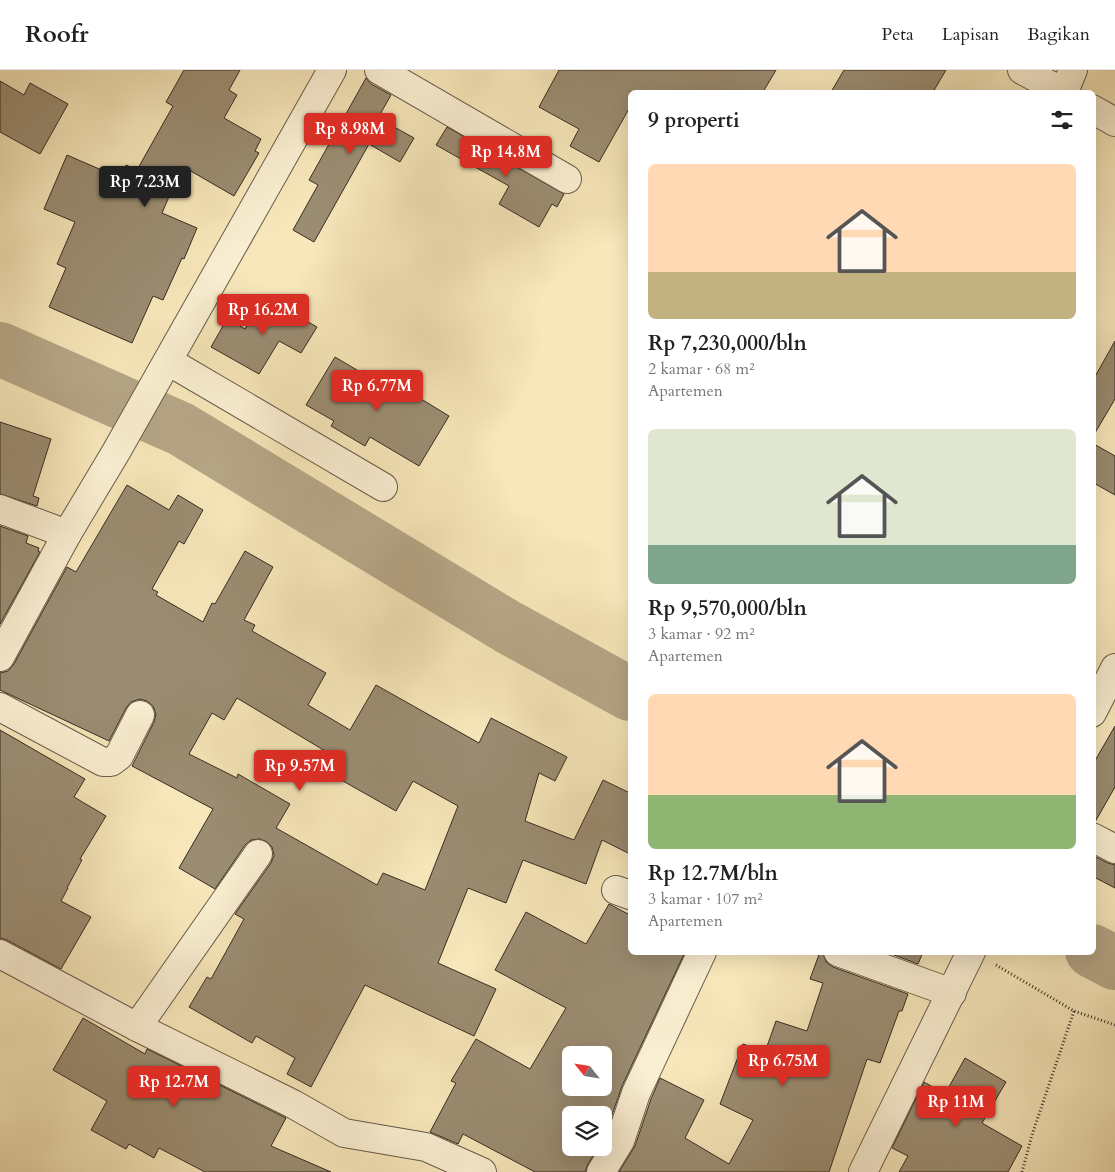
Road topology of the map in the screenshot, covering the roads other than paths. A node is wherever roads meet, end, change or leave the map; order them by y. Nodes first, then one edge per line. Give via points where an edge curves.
1 (332, 70) edge
2 (379, 70) edge
3 (1022, 70) edge
4 (1073, 70) edge
5 (1059, 90) edge
6 (1064, 90) edge
7 (1096, 111) edge
8 (1115, 122) edge
9 (567, 179) dead end
10 (165, 367) junction
11 (383, 487) dead end
12 (0, 508) edge
13 (67, 534) junction
14 (0, 658) edge
15 (1115, 668) edge
16 (1096, 705) edge
17 (0, 707) edge
18 (140, 715) dead end
19 (1096, 839) edge
20 (1115, 849) edge
21 (258, 854) dead end
22 (0, 954) edge
23 (701, 955) edge
24 (846, 955) edge
25 (981, 957) edge
26 (952, 994) junction
27 (137, 1027) junction
28 (482, 1172) edge
29 (601, 1172) edge
30 (863, 1172) edge

1 - 10 street
2 - 9 street
3 - 5 street
4 - 6 street
7 - 8 street
10 - 11 street
10 - 13 street
12 - 13 street
13 - 14 street
15 - 16 street
17 - 18 street via 103,762 111,762 119,756
19 - 20 street
21 - 27 street
22 - 27 street
23 - 29 street via 636,1093 620,1141
24 - 26 street
25 - 26 street
26 - 30 street
27 - 28 street via 293,1104 344,1133 426,1147

